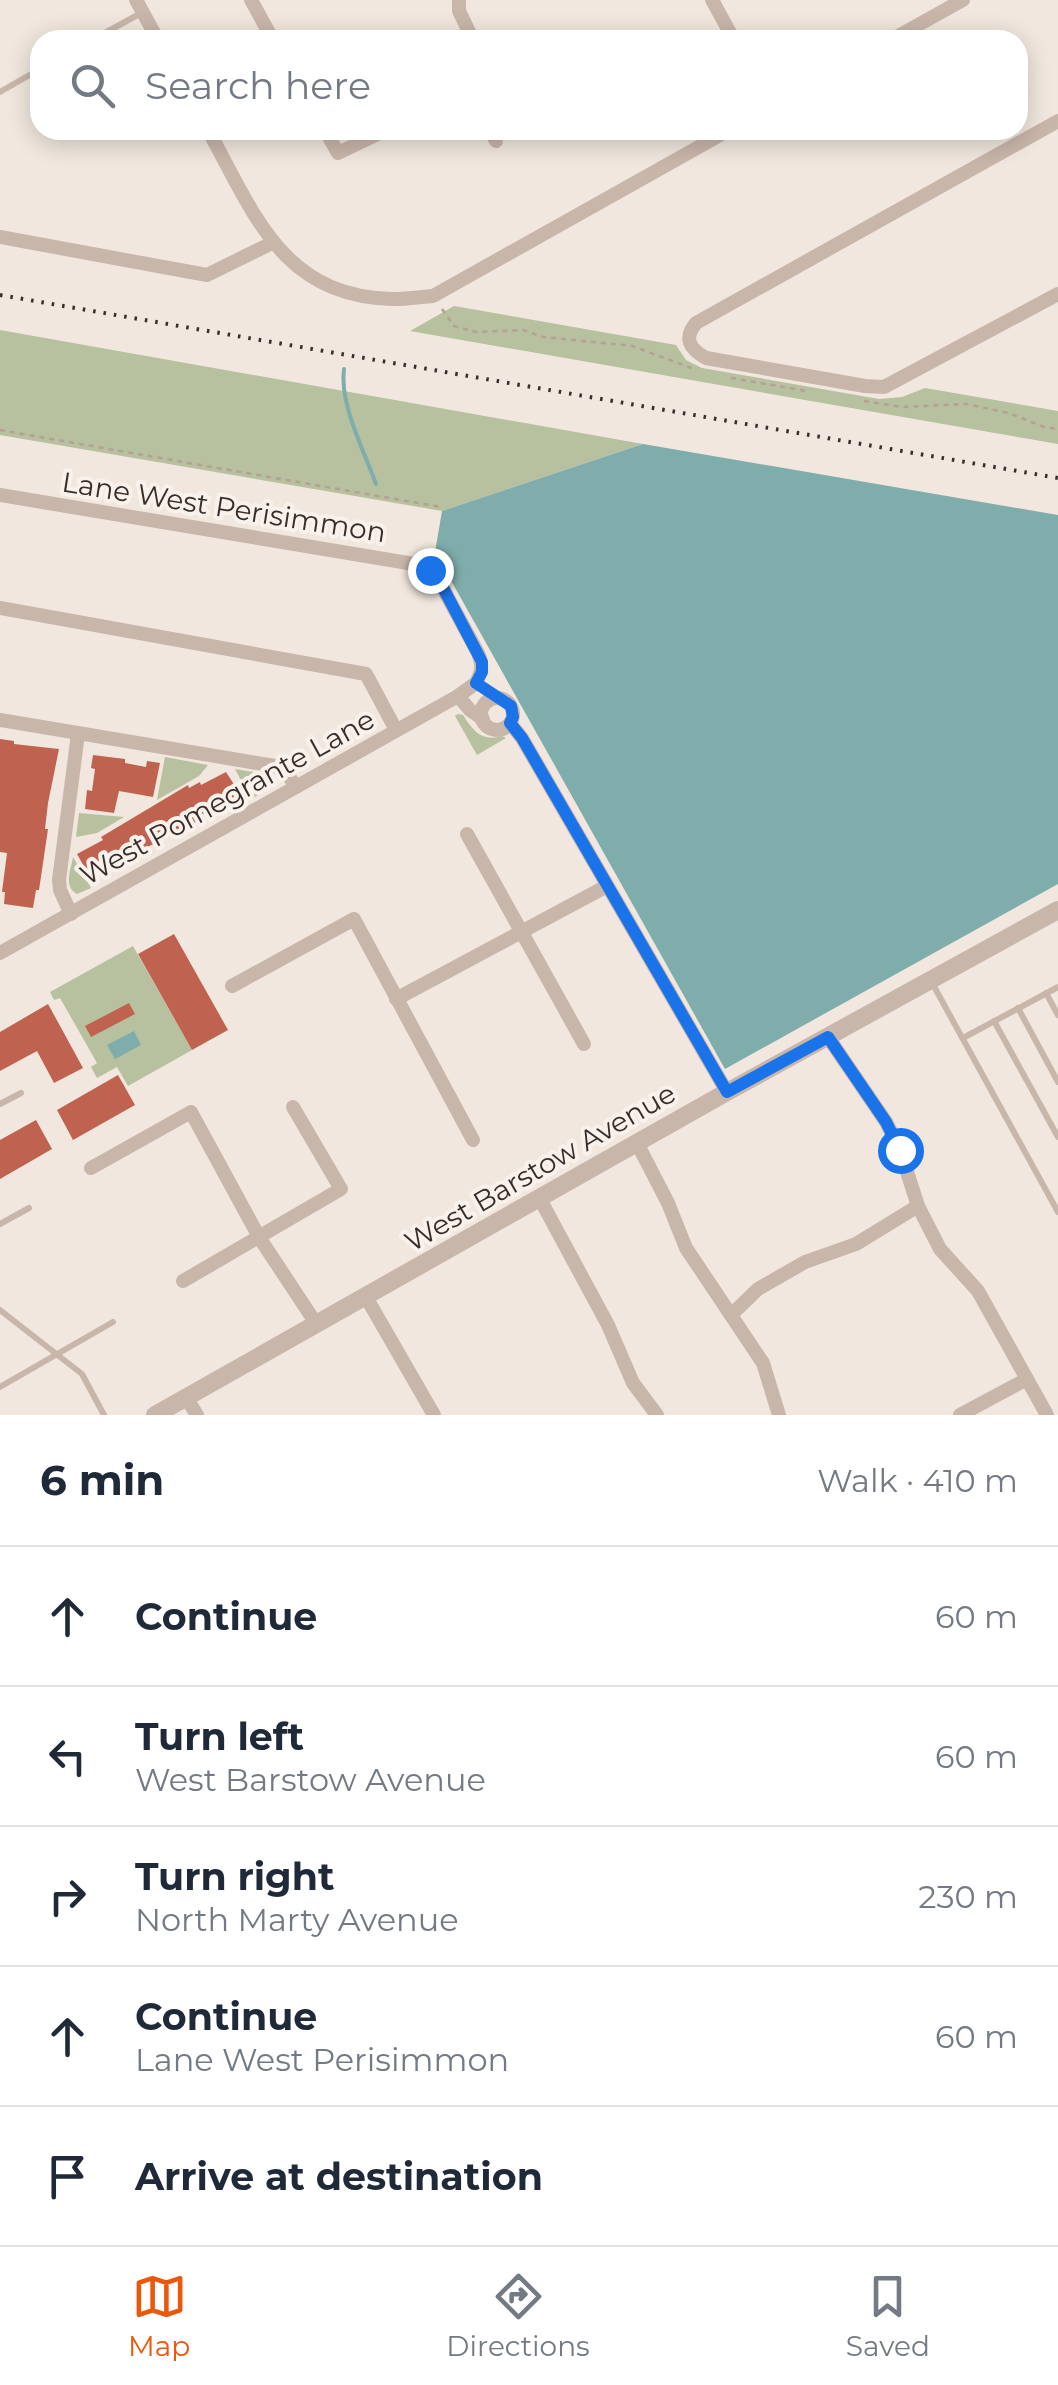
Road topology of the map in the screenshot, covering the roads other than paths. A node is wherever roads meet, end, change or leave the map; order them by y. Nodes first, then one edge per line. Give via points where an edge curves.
1 (458, 0) edge
2 (712, 0) edge
3 (963, 0) edge
4 (256, 2) edge
5 (140, 6) edge
6 (106, 30) edge
7 (153, 30) edge
8 (269, 30) edge
9 (468, 30) edge
10 (728, 30) edge
11 (909, 30) edge
12 (30, 75) edge
13 (0, 92) edge
14 (1058, 122) edge
15 (1028, 139) edge
16 (217, 140) edge
17 (331, 140) edge
18 (365, 140) edge
19 (710, 140) edge
20 (1026, 140) edge
21 (0, 237) edge
22 (272, 243) junction
23 (1058, 294) edge
24 (0, 495) edge
25 (0, 608) edge
26 (476, 683) junction
27 (458, 696) junction
28 (498, 698) junction
29 (0, 720) edge
30 (483, 720) junction
31 (510, 723) junction
32 (396, 730) junction
33 (78, 734) junction
34 (296, 787) junction
35 (467, 834) dead end
36 (607, 886) junction
37 (1058, 910) edge
38 (71, 914) junction
39 (522, 932) junction
40 (0, 953) edge
41 (931, 980) junction
42 (232, 986) dead end
43 (1058, 986) edge
44 (1046, 993) junction
45 (396, 999) junction
46 (1018, 1008) junction
47 (1058, 1015) edge
48 (994, 1021) junction
49 (828, 1037) junction
50 (963, 1038) junction
51 (584, 1044) dead end
52 (1058, 1082) edge
53 (727, 1092) junction
54 (21, 1093) dead end
55 (0, 1104) edge
56 (293, 1107) dead end
57 (1058, 1137) edge
58 (472, 1140) dead end
59 (637, 1143) junction
60 (92, 1168) dead end
61 (540, 1198) junction
62 (918, 1206) junction
63 (30, 1208) dead end
64 (1058, 1212) edge
65 (0, 1224) edge
66 (258, 1236) junction
67 (183, 1281) dead end
68 (366, 1297) junction
69 (0, 1310) edge
70 (731, 1316) junction
71 (113, 1322) dead end
72 (316, 1325) junction
73 (57, 1355) junction
74 (1027, 1379) junction
75 (0, 1386) edge
76 (192, 1407) edge
77 (104, 1415) edge
78 (155, 1415) edge
79 (434, 1415) edge
80 (657, 1415) edge
81 (779, 1415) edge
82 (960, 1415) edge
83 (1047, 1415) edge

1 - 9 street
2 - 10 street
3 - 11 street
4 - 8 street
5 - 6 lane
5 - 7 street
12 - 13 lane
14 - 15 street
16 - 22 street
17 - 18 street via 338,153
19 - 22 street via 432,296 395,300 336,289 312,278
20 - 23 street via 696,324 688,343 706,358 884,387
21 - 22 street via 207,275
24 - 26 street, Lane West Perisimmon via 420,565 439,580 478,652 482,672
25 - 32 street via 366,674
26 - 27 street, West Pomegrante Lane
26 - 28 street
27 - 30 street
27 - 32 street, West Pomegrante Lane
28 - 30 street via 485,705
28 - 31 street via 511,706
29 - 33 street
30 - 31 street via 498,730
31 - 36 street
32 - 34 street, West Pomegrante Lane
33 - 34 street via 275,766
33 - 38 street via 59,880
34 - 38 street, West Pomegrante Lane
35 - 39 street
36 - 39 street
36 - 53 street
37 - 41 street, West Barstow Avenue
38 - 40 street, West Pomegrante Lane
39 - 45 street
39 - 51 street
41 - 49 street, West Barstow Avenue
41 - 50 lane
42 - 45 street via 354,918
43 - 44 lane
44 - 46 lane
44 - 47 lane
45 - 58 street
46 - 48 lane
46 - 52 lane
48 - 50 lane
48 - 57 lane
49 - 53 street, West Barstow Avenue
49 - 62 street via 886,1122
50 - 64 lane
53 - 59 street, West Barstow Avenue
54 - 55 lane
56 - 66 street via 341,1189
59 - 61 street, West Barstow Avenue
59 - 70 street via 686,1248
60 - 66 street via 191,1112
61 - 68 street, West Barstow Avenue
61 - 80 street via 632,1382
62 - 70 street via 856,1244 758,1289
62 - 74 street via 940,1248 978,1291
63 - 65 lane
66 - 67 street
66 - 72 street
68 - 72 street, West Barstow Avenue
68 - 79 street
69 - 73 lane
70 - 81 street via 763,1363
71 - 73 lane
72 - 76 street, West Barstow Avenue
73 - 75 lane
73 - 77 lane via 82,1374
74 - 82 street
74 - 83 street
76 - 78 street, West Barstow Avenue

